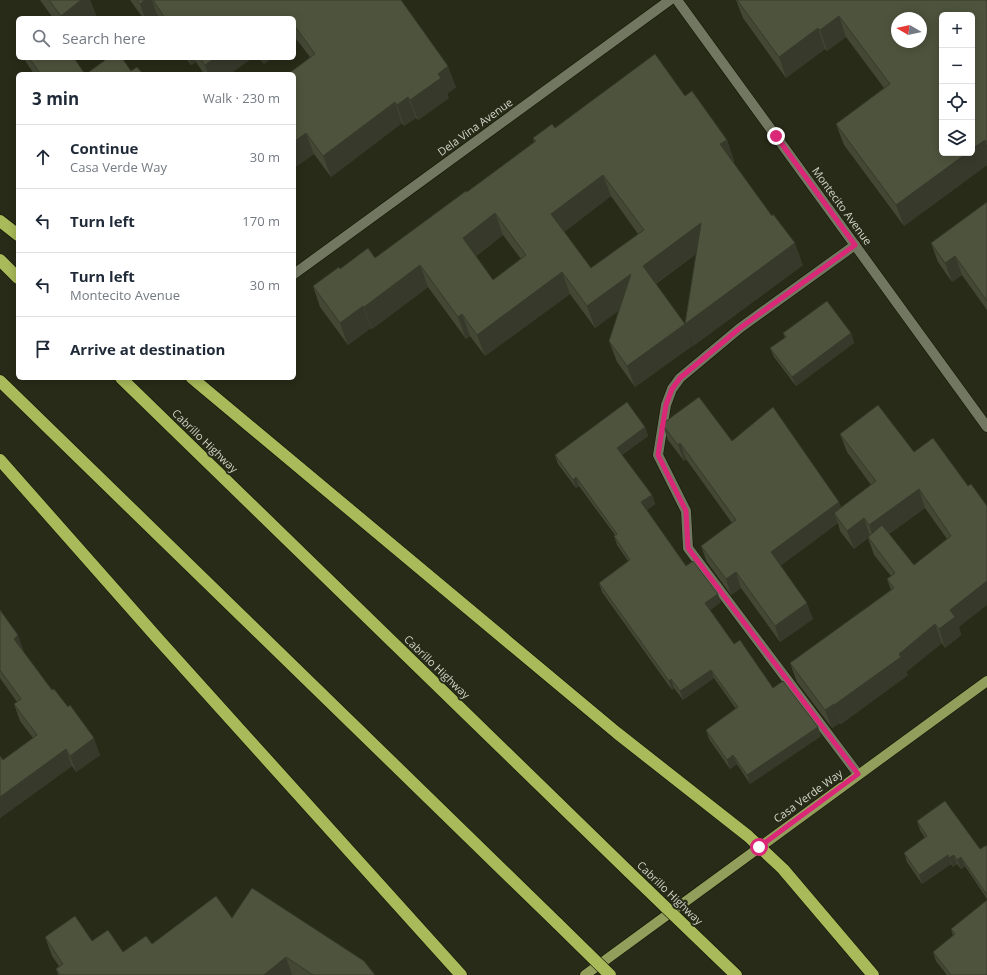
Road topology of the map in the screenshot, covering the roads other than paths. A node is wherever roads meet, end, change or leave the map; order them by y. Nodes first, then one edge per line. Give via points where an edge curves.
1 (670, 0) edge
2 (677, 0) edge
3 (0, 221) edge
4 (16, 233) edge
5 (855, 245) junction
6 (0, 260) edge
7 (296, 273) edge
8 (16, 276) edge
9 (123, 380) edge
10 (194, 380) edge
11 (0, 381) edge
12 (987, 427) edge
13 (0, 460) edge
14 (987, 681) edge
15 (858, 774) junction
16 (759, 847) junction
17 (461, 975) edge
18 (585, 975) edge
19 (610, 975) edge
20 (736, 975) edge
21 (873, 975) edge

1 - 7 street, Dela Vina Avenue
2 - 5 street, Montecito Avenue
3 - 4 highway
5 - 12 street, Montecito Avenue
5 - 15 street via 740,328 680,378 672,389 666,405 658,455 686,511 688,548
6 - 8 highway
9 - 20 highway, Cabrillo Highway, bridge
10 - 16 highway via 617,733 735,825
11 - 19 highway, bridge
13 - 17 highway
14 - 15 main road, Casa Verde Way
15 - 16 main road, Casa Verde Way
16 - 18 main road, Casa Verde Way
16 - 21 highway via 783,869

